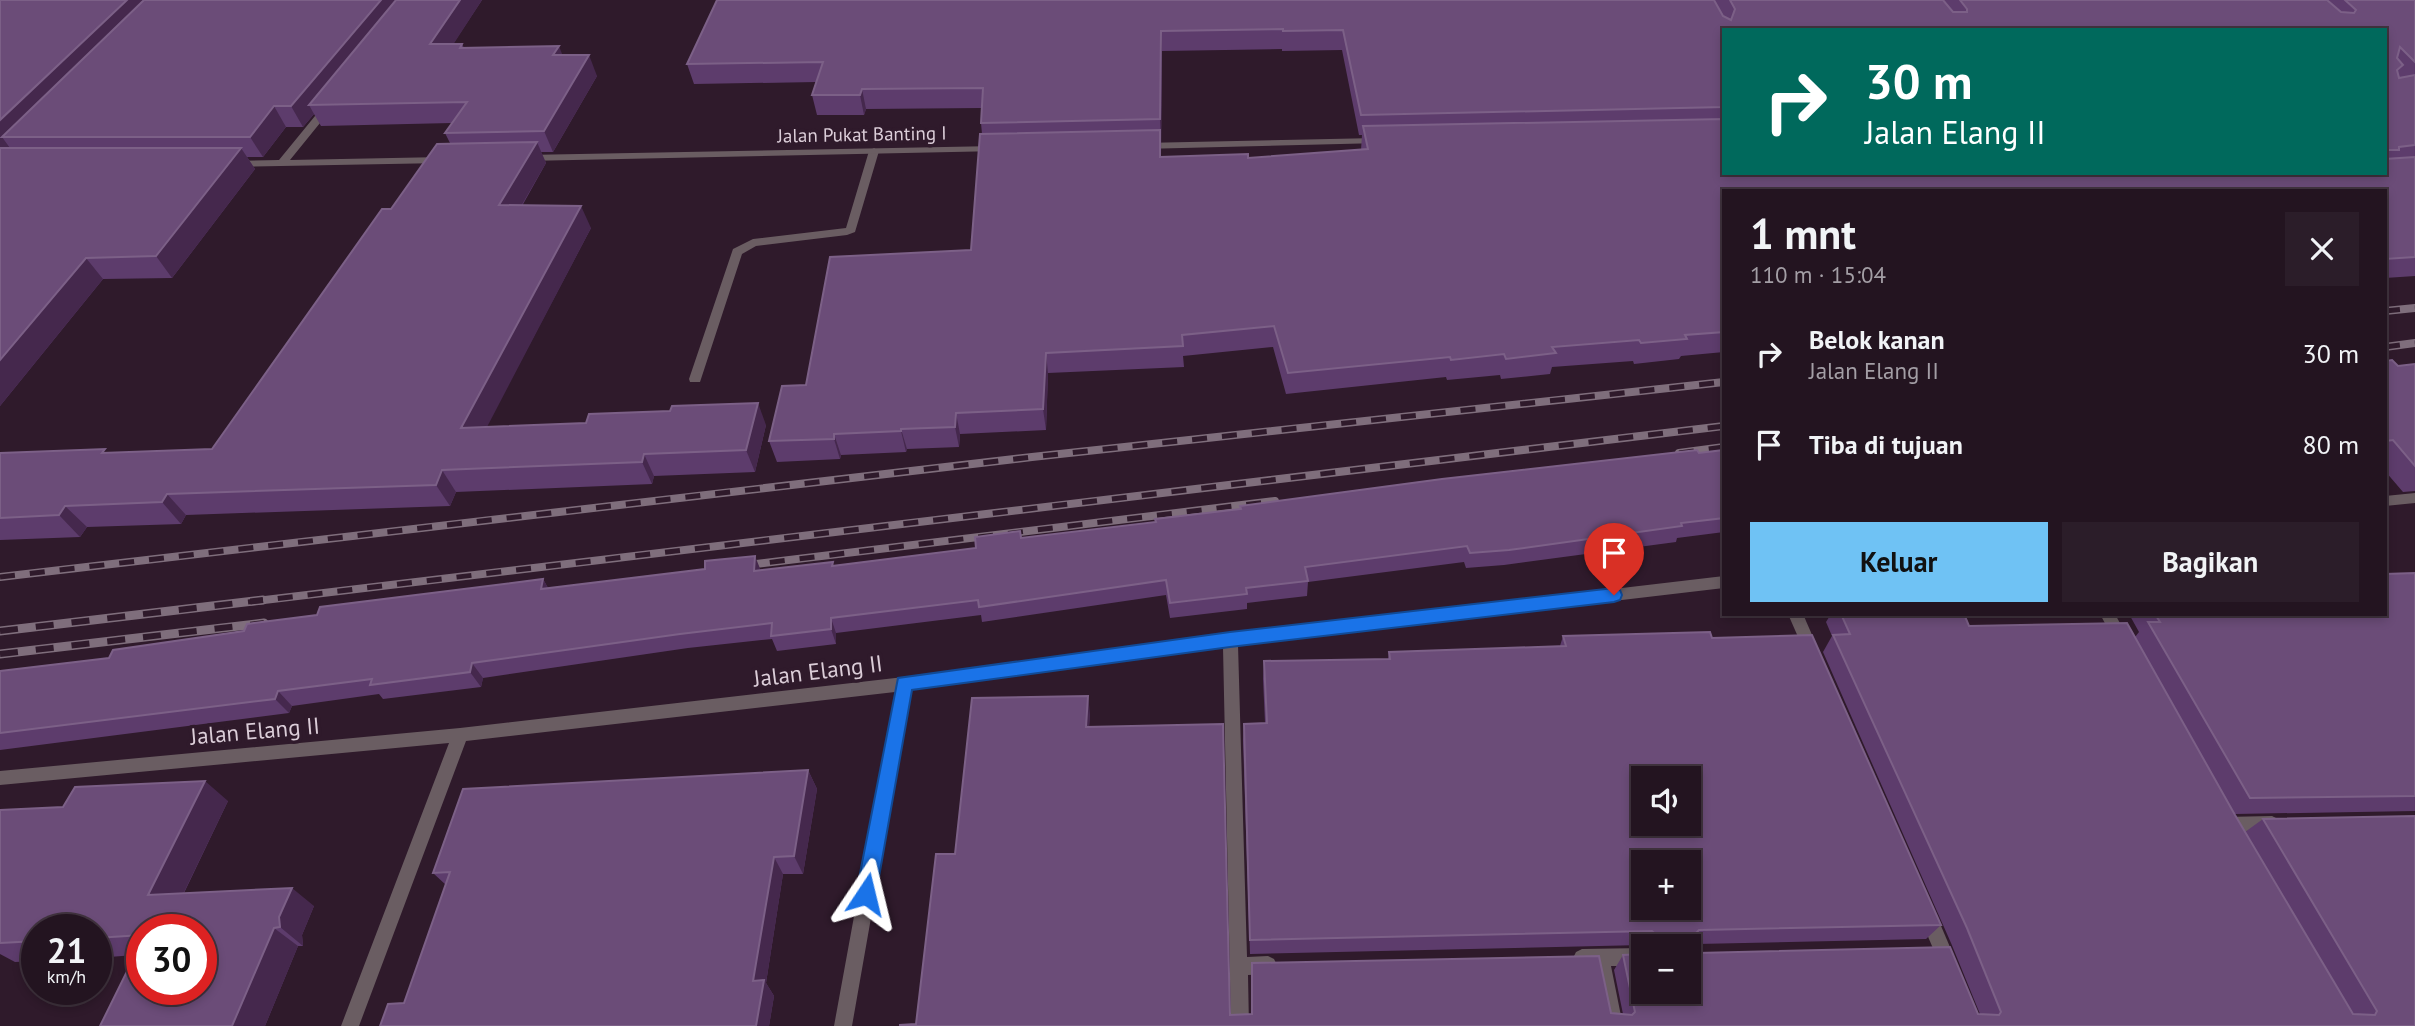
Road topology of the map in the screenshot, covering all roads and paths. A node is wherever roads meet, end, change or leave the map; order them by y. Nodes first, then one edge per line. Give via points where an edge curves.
1 (332, 102) edge
2 (1393, 140) edge
3 (1133, 146) edge
4 (1011, 148) edge
5 (874, 151) junction
6 (516, 159) edge
7 (461, 160) edge
8 (282, 163) junction
9 (226, 164) edge
10 (695, 379) dead end
11 (2415, 498) edge
12 (2387, 501) edge
13 (1722, 582) edge
14 (1796, 616) edge
15 (2108, 616) edge
16 (1230, 639) junction
17 (2126, 649) edge
18 (1817, 664) edge
19 (904, 684) junction
20 (460, 735) junction
21 (0, 778) edge
22 (2292, 824) edge
23 (2224, 825) edge
24 (1921, 900) edge
25 (1916, 950) edge
26 (1943, 950) junction
27 (1631, 957) edge
28 (1558, 958) edge
29 (1600, 958) junction
30 (1293, 965) edge
31 (1237, 966) junction
32 (1958, 988) edge
33 (350, 1026) edge
34 (843, 1026) edge
35 (1240, 1026) edge
36 (1614, 1026) edge

1 - 8 street
2 - 3 street
4 - 5 street, Jalan Pukat Banting I
5 - 6 street, Jalan Pukat Banting I
5 - 10 street via 851,230 753,243 737,252
7 - 8 street
8 - 9 street
11 - 12 street
13 - 16 street, Jalan Elang II
14 - 18 street
15 - 17 street
16 - 19 street, Jalan Elang II
16 - 31 street
19 - 20 street, Jalan Elang II
19 - 34 street
20 - 21 street, Jalan Elang II
20 - 33 street
22 - 23 street
24 - 26 street
25 - 26 street
26 - 32 street
27 - 29 street
28 - 29 street
29 - 36 street
30 - 31 street
31 - 35 street

